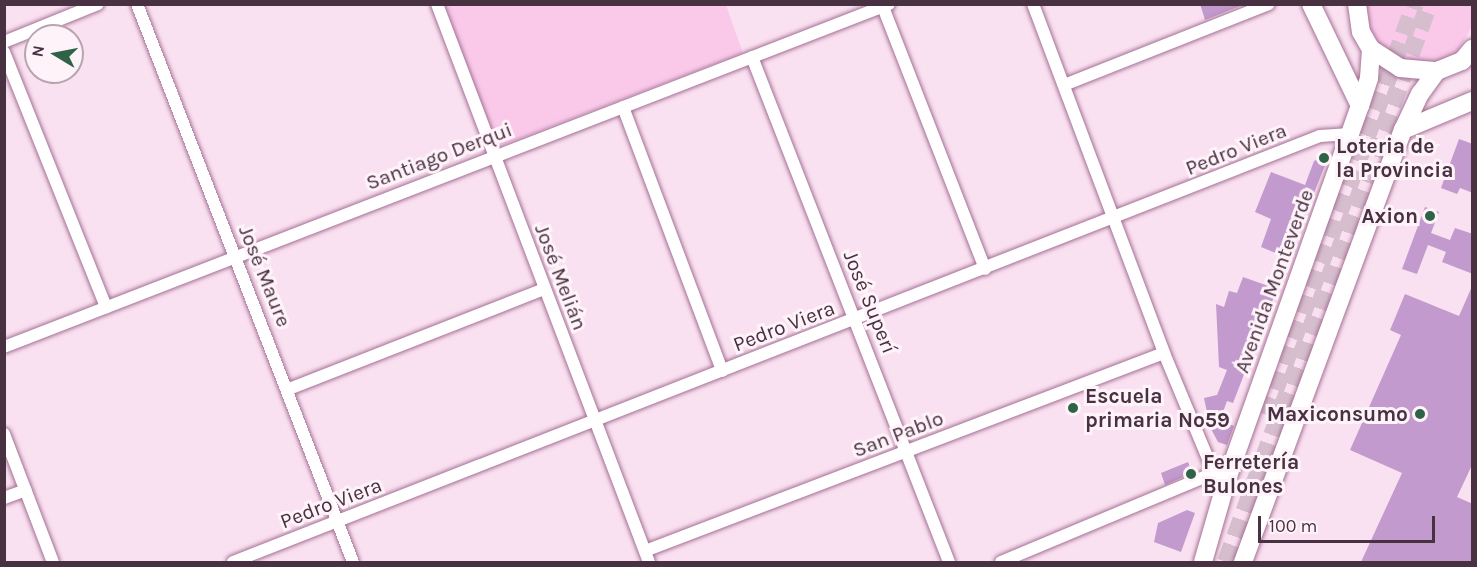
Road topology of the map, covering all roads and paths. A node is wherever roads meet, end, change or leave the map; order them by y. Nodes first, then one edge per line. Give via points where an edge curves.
1 (98, 4) edge
2 (137, 4) edge
3 (437, 4) edge
4 (1033, 4) edge
5 (1269, 4) edge
6 (1311, 4) edge
7 (1341, 4) edge
8 (886, 6) edge
9 (1358, 9) edge
10 (4, 42) edge
11 (1371, 49) junction
12 (4, 52) edge
13 (752, 57) junction
14 (1469, 58) edge
15 (1437, 71) junction
16 (1064, 85) junction
17 (1473, 101) edge
18 (1360, 106) junction
19 (623, 107) junction
20 (1403, 130) junction
21 (1350, 134) junction
22 (494, 155) junction
23 (1114, 219) junction
24 (236, 257) junction
25 (986, 269) junction
26 (544, 289) junction
27 (106, 307) junction
28 (855, 319) junction
29 (4, 347) edge
30 (1164, 352) junction
31 (722, 371) junction
32 (289, 389) junction
33 (595, 421) junction
34 (4, 434) edge
35 (907, 452) junction
36 (1220, 476) junction
37 (26, 490) junction
38 (4, 498) edge
39 (338, 521) junction
40 (647, 557) edge
41 (53, 562) edge
42 (233, 562) edge
43 (353, 562) edge
44 (949, 562) edge
45 (1001, 562) edge
46 (1203, 562) edge
47 (1243, 562) edge

1 - 10 street
2 - 24 street, José Maure
3 - 22 street, José Melián
4 - 16 street
5 - 16 street
6 - 18 main road
7 - 9 main road
8 - 13 street, Santiago Derqui
8 - 25 street
9 - 11 main road via 1361,32
11 - 15 main road via 1400,68
11 - 18 main road, Avenida Monteverde via 1369,78
12 - 27 street
13 - 19 street, Santiago Derqui
13 - 28 street, José Superí
14 - 15 main road
15 - 20 main road via 1420,94
16 - 23 street
17 - 20 main road
18 - 21 main road, Avenida Monteverde
19 - 22 street, Santiago Derqui
19 - 31 street
20 - 47 main road
21 - 23 street, Pedro Viera via 1320,136
21 - 36 main road, Avenida Monteverde
22 - 24 street, Santiago Derqui
22 - 26 street, José Melián
23 - 25 street, Pedro Viera
23 - 30 street
24 - 27 street, Santiago Derqui
24 - 32 street, José Maure
25 - 28 street, Pedro Viera
26 - 32 street
26 - 33 street, José Melián
27 - 29 street, Santiago Derqui
28 - 31 street, Pedro Viera
28 - 35 street, José Superí
30 - 35 street, San Pablo
30 - 36 street
31 - 33 street, Pedro Viera
32 - 39 street, José Maure
33 - 39 street, Pedro Viera
33 - 40 street, José Melián
34 - 37 street
35 - 40 street, San Pablo
35 - 44 street, José Superí
36 - 45 street
36 - 46 main road, Avenida Monteverde
37 - 38 street
37 - 41 street
39 - 42 street, Pedro Viera
39 - 43 street, José Maure

